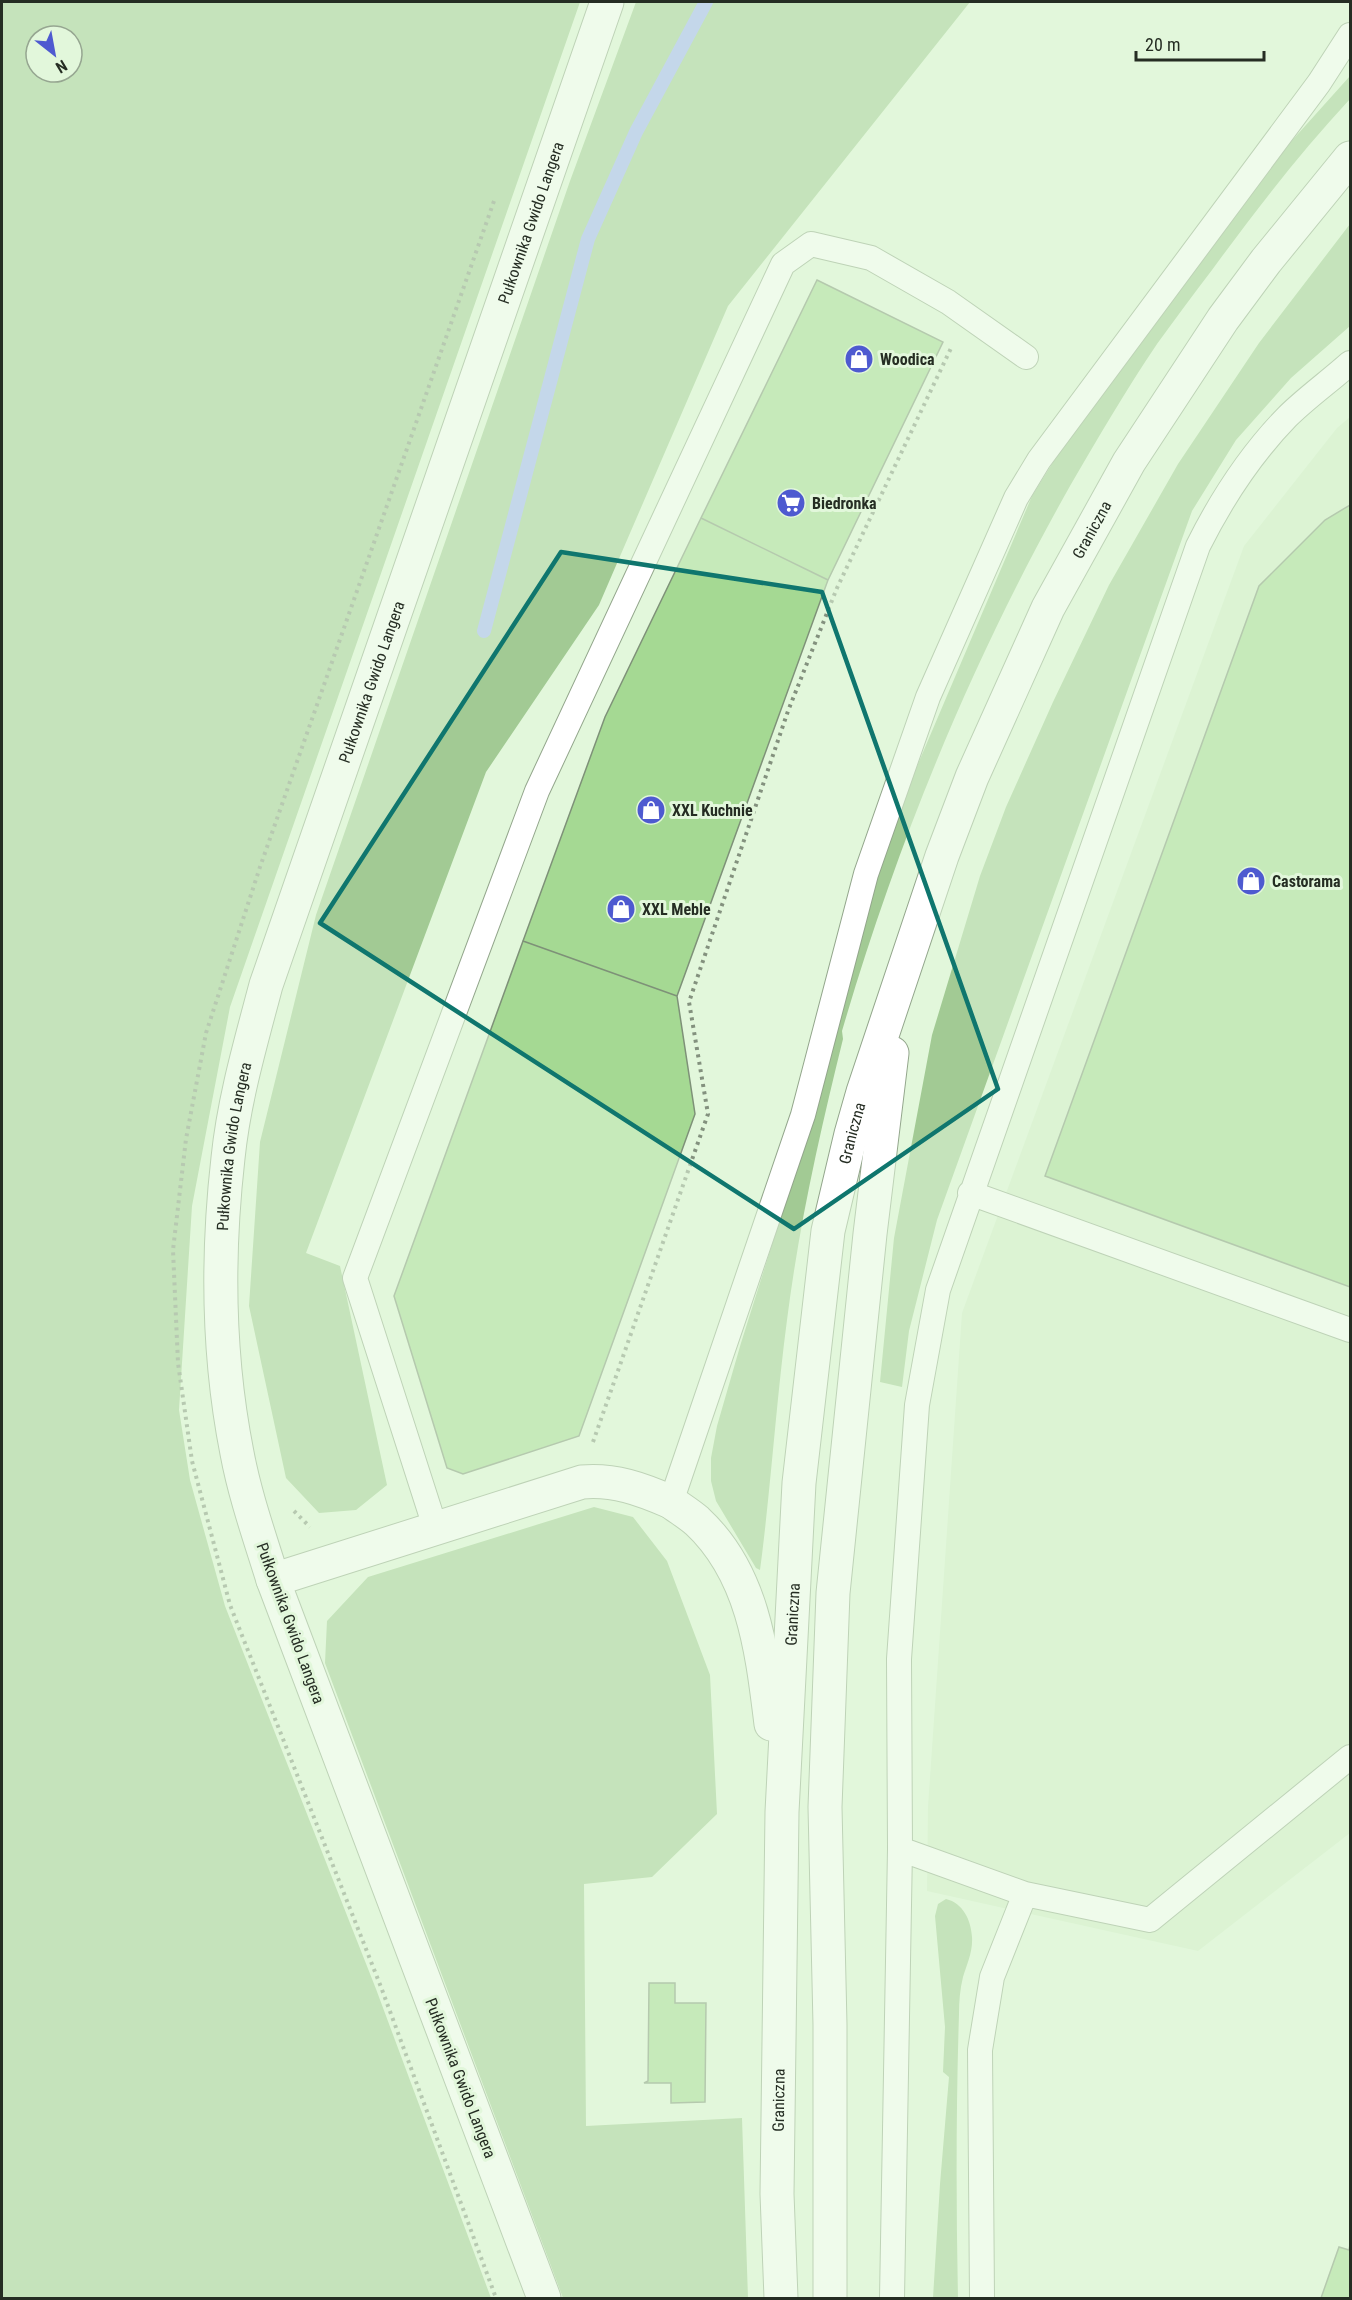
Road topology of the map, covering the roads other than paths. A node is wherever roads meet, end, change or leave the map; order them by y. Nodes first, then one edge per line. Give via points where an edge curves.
1 (607, 2) edge
2 (1350, 35) edge
3 (1350, 158) edge
4 (1026, 357) dead end
5 (1350, 363) edge
6 (913, 944) junction
7 (970, 1193) junction
8 (1350, 1330) edge
9 (671, 1502) junction
10 (435, 1527) junction
11 (273, 1580) junction
12 (1350, 1757) edge
13 (782, 1812) junction
14 (900, 1849) junction
15 (1025, 1894) junction
16 (544, 2298) edge
17 (781, 2298) edge
18 (830, 2298) edge
19 (892, 2298) edge
20 (982, 2298) edge

1 - 11 main road, Pułkownika Gwido Langera via 266,985 242,1076 228,1157 223,1232 226,1382 237,1454
2 - 9 lane via 1038,459 1016,498 928,697 866,874 803,1116
3 - 6 main road, Graniczna via 1223,319 1129,462 1089,531 1048,608 972,777
4 - 10 lane via 948,302 871,258 811,244 783,264 537,791 355,1278
5 - 7 lane via 1289,415 1262,444 1213,515 1198,546
6 - 13 main road, Graniczna via 863,1092 828,1231 799,1483
6 - 18 main road, Graniczna via 885,1097 833,1593 825,1807
7 - 8 lane
7 - 14 lane via 938,1290 917,1405 899,1659
9 - 10 main road via 626,1485 603,1480 582,1482
9 - 13 main road via 697,1522 716,1545 739,1580 750,1608 762,1652
10 - 11 main road
11 - 16 main road, Pułkownika Gwido Langera
12 - 15 lane via 1150,1920
13 - 17 main road, Graniczna via 777,2194
14 - 15 lane
14 - 19 lane
15 - 20 lane via 992,1977 980,2050

